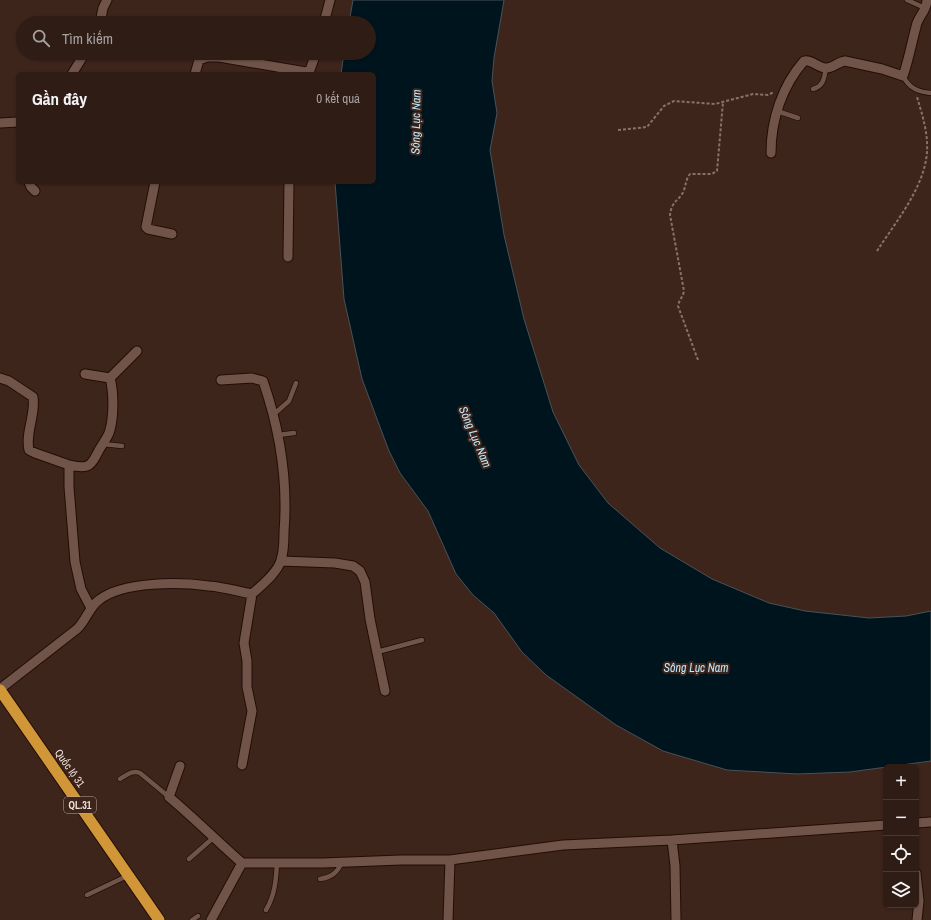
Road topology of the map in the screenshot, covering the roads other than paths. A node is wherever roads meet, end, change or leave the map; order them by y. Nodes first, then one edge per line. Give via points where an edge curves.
1 (107, 0) edge
2 (330, 0) edge
3 (907, 0) edge
4 (926, 4) edge
5 (101, 16) edge
6 (326, 16) edge
7 (81, 60) edge
8 (199, 60) edge
9 (236, 60) edge
10 (314, 60) edge
11 (826, 68) junction
12 (73, 72) edge
13 (196, 72) edge
14 (306, 72) edge
15 (306, 72) edge
16 (903, 76) junction
17 (813, 89) dead end
18 (931, 93) edge
19 (777, 111) junction
20 (798, 118) dead end
21 (16, 122) edge
22 (0, 123) edge
23 (770, 153) dead end
24 (30, 184) edge
25 (155, 184) edge
26 (289, 184) edge
27 (36, 191) dead end
28 (172, 234) dead end
29 (288, 257) dead end
30 (137, 352) dead end
31 (85, 374) dead end
32 (0, 378) edge
33 (110, 378) junction
34 (221, 380) dead end
35 (296, 383) dead end
36 (273, 415) junction
37 (294, 433) dead end
38 (278, 435) junction
39 (103, 444) junction
40 (122, 446) dead end
41 (69, 465) junction
42 (281, 561) junction
43 (252, 594) junction
44 (91, 608) junction
45 (422, 640) dead end
46 (377, 652) junction
47 (0, 690) edge
48 (385, 691) dead end
49 (242, 765) dead end
50 (180, 766) dead end
51 (120, 779) dead end
52 (169, 797) junction
53 (931, 822) edge
54 (919, 823) edge
55 (883, 825) edge
56 (214, 838) junction
57 (672, 840) junction
58 (189, 859) dead end
59 (450, 860) junction
60 (342, 862) junction
61 (242, 863) junction
62 (277, 863) junction
63 (129, 876) junction
64 (320, 879) dead end
65 (87, 895) dead end
66 (918, 908) edge
67 (266, 910) dead end
68 (198, 916) dead end
69 (159, 920) edge
70 (192, 920) edge
71 (211, 920) edge
72 (448, 920) edge
73 (676, 920) edge
74 (917, 920) edge

1 - 5 street
2 - 6 street
3 - 4 lane
4 - 16 street via 918,21
7 - 12 street
8 - 13 street
9 - 14 street
10 - 15 street via 310,70
11 - 16 street via 845,62
11 - 17 lane via 822,84
11 - 19 street via 806,61 802,64 788,86
16 - 18 lane via 906,83 915,90
19 - 20 lane
19 - 23 street
21 - 22 street
24 - 27 street
25 - 28 street via 146,227
26 - 29 street
30 - 33 street
31 - 33 street
32 - 41 street via 33,397 29,450
33 - 39 street via 113,394 111,424
34 - 36 street via 252,378 263,381
35 - 36 lane via 289,401
36 - 38 street
37 - 38 lane
38 - 42 street via 285,500
39 - 40 lane
39 - 41 street via 92,464 76,467
41 - 44 street via 75,562 81,589
42 - 43 street via 268,580
42 - 46 street via 335,563 353,566 360,571 365,582
43 - 44 street via 188,584 123,589 97,601
43 - 49 street via 244,643 247,686 252,711
44 - 47 street via 77,629
45 - 46 lane
46 - 48 street
47 - 63 highway, Quốc lộ 31 / QL.31 via 114,858
50 - 52 street
51 - 52 lane via 131,772 140,773
52 - 56 street
53 - 54 street
55 - 57 street
56 - 58 lane
56 - 61 street
57 - 59 street via 562,845
57 - 73 street
59 - 60 street
59 - 72 street
60 - 62 street
60 - 64 lane via 333,875
61 - 62 street
61 - 71 street
62 - 67 lane via 275,890
63 - 65 lane
63 - 69 highway, Quốc lộ 31 / QL.31
66 - 74 street
68 - 70 lane

